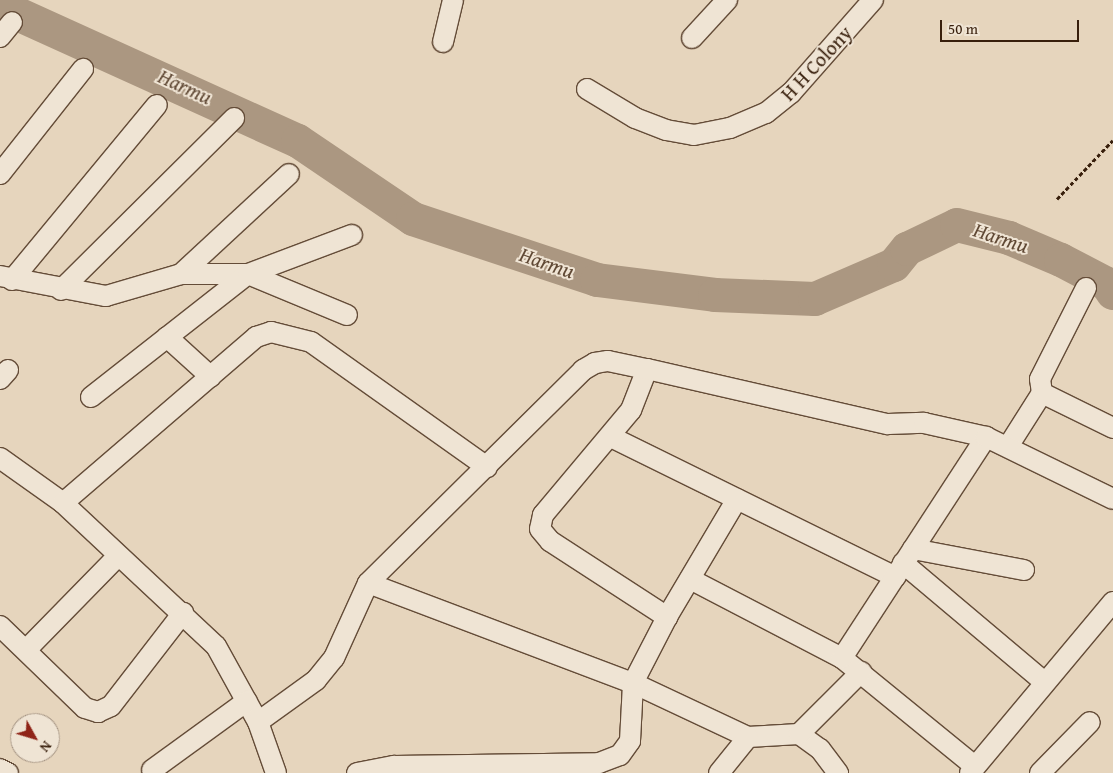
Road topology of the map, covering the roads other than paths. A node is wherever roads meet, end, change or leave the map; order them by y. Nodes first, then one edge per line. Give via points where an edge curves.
1 (453, 0) edge
2 (727, 0) edge
3 (873, 0) edge
4 (692, 38) dead end
5 (443, 42) dead end
6 (83, 69) dead end
7 (587, 89) dead end
8 (157, 105) dead end
9 (234, 118) dead end
10 (0, 174) edge
11 (289, 174) dead end
12 (352, 234) dead end
13 (181, 274) junction
14 (248, 274) junction
15 (6, 278) edge
16 (1086, 288) dead end
17 (61, 290) junction
18 (347, 315) dead end
19 (167, 337) junction
20 (647, 369) junction
21 (210, 376) junction
22 (1042, 392) junction
23 (91, 397) dead end
24 (1113, 428) edge
25 (611, 436) junction
26 (986, 437) junction
27 (1009, 445) junction
28 (0, 458) edge
29 (487, 467) junction
30 (737, 499) junction
31 (1113, 499) edge
32 (63, 503) junction
33 (118, 556) junction
34 (904, 563) junction
35 (1024, 570) dead end
36 (690, 579) junction
37 (368, 583) junction
38 (1113, 602) edge
39 (183, 613) junction
40 (667, 616) junction
41 (0, 626) edge
42 (26, 648) junction
43 (842, 658) junction
44 (860, 672) junction
45 (1043, 681) junction
46 (633, 683) junction
47 (247, 701) junction
48 (258, 722) junction
49 (1090, 722) dead end
50 (800, 734) junction
51 (748, 737) junction
52 (0, 768) edge
53 (971, 769) edge
54 (152, 770) dead end
55 (8, 773) edge
56 (276, 773) edge
57 (357, 773) edge
58 (719, 773) edge
59 (838, 773) edge
60 (1040, 773) edge

1 - 5 street
2 - 4 street
3 - 7 street, H H Colony via 791,93 766,113 730,128 694,135 666,130 635,118
6 - 10 street
8 - 15 street
9 - 17 street
11 - 13 street
12 - 14 street
13 - 14 street
13 - 17 street via 106,296
14 - 18 street
14 - 19 street
15 - 17 street
16 - 22 street via 1040,379
19 - 21 street
19 - 23 street
20 - 25 street via 630,410
20 - 26 street via 870,420 924,423
20 - 29 street via 608,361 583,370
21 - 29 street via 256,337 286,333 311,342
21 - 32 street
22 - 24 street
22 - 27 street
25 - 30 street
25 - 40 street via 543,516 540,529 550,541
26 - 27 street
26 - 34 street
27 - 31 street
28 - 32 street
29 - 37 street
30 - 34 street
30 - 36 street
32 - 33 street
33 - 39 street
33 - 42 street
34 - 35 street
34 - 43 street
34 - 45 street
36 - 40 street
36 - 43 street
37 - 46 street
37 - 48 street via 334,658 316,680
38 - 45 street
39 - 42 street via 111,706 98,712 85,708
39 - 47 street via 216,646
40 - 46 street
41 - 42 street
43 - 44 street
44 - 50 street
44 - 53 street
45 - 53 street
46 - 51 street
46 - 57 street via 630,741 620,755 599,763 394,766
47 - 48 street
47 - 54 street
48 - 56 street
49 - 60 street
50 - 51 street
50 - 59 street via 820,749
51 - 58 street
52 - 55 street

